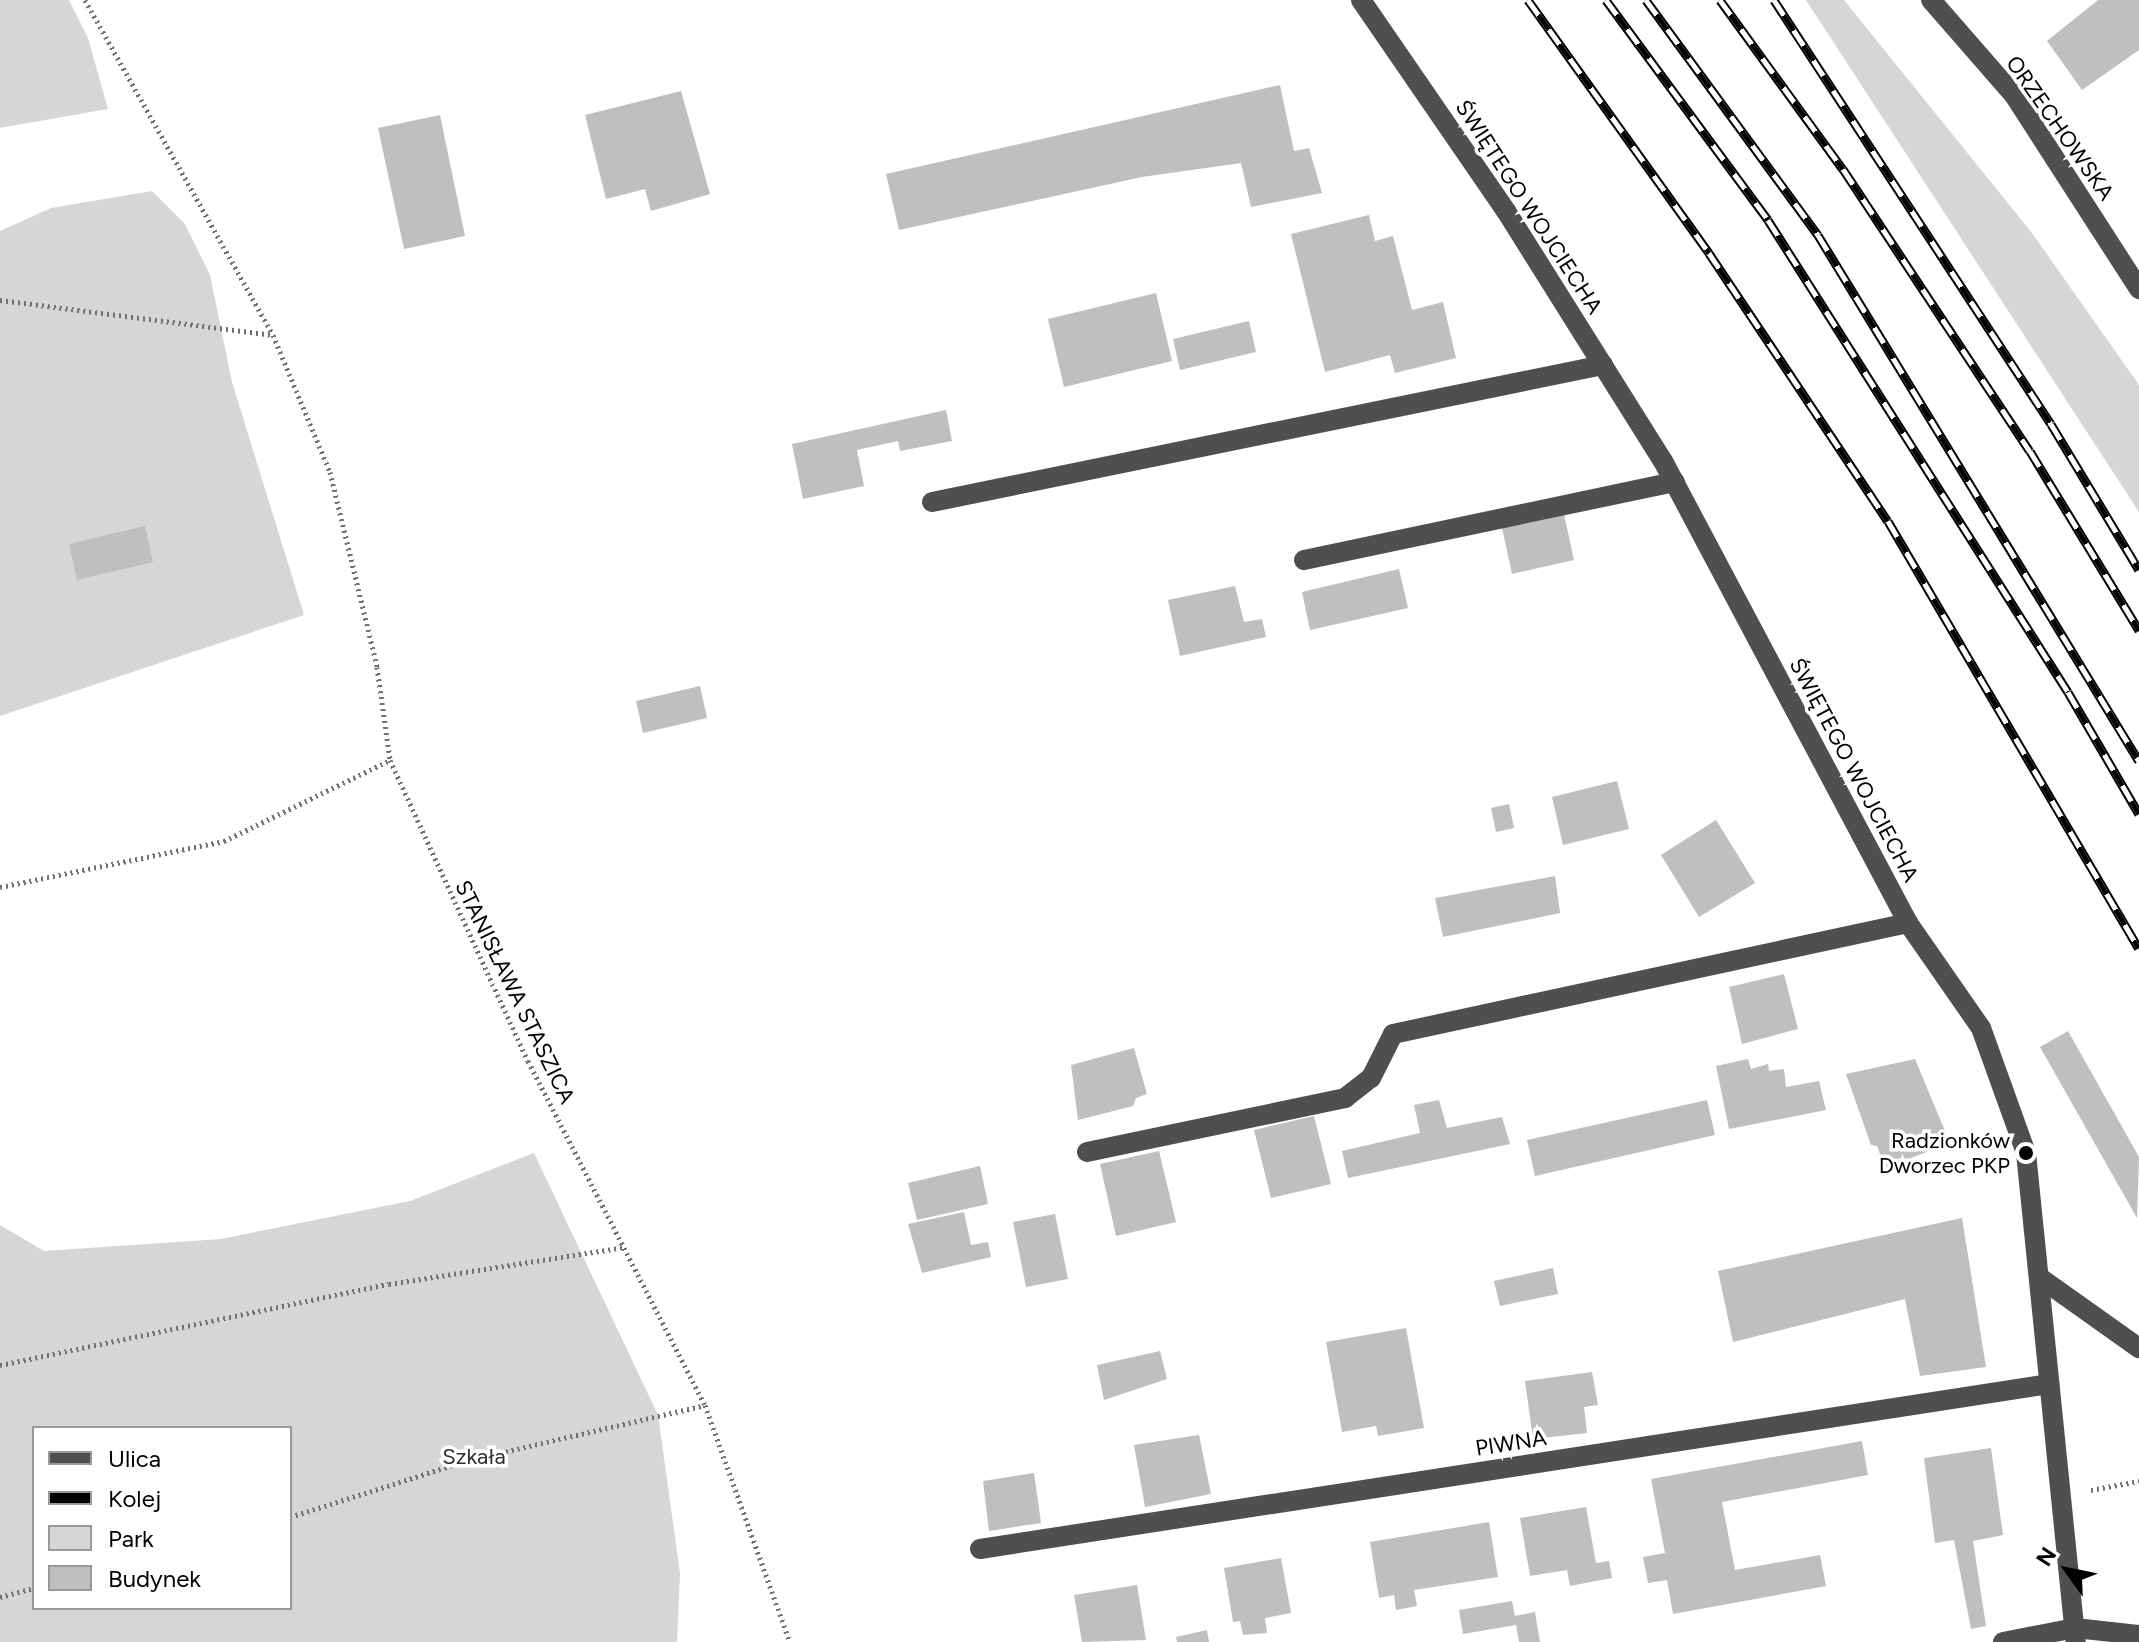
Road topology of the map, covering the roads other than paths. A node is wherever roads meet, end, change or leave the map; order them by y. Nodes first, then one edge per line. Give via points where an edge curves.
1 (1361, 0) edge
2 (1931, 0) edge
3 (2139, 289) edge
4 (1603, 365) junction
5 (1675, 482) junction
6 (932, 502) dead end
7 (1304, 560) dead end
8 (1908, 923) junction
9 (1087, 1152) dead end
10 (2039, 1277) junction
11 (2139, 1348) edge
12 (2049, 1384) junction
13 (980, 1549) dead end
14 (2076, 1635) edge
15 (2139, 1635) edge
16 (2003, 1642) edge

1 - 4 street, ŚWIĘTEGO WOJCIECHA via 1506,211
2 - 3 street, ORZECHOWSKA via 2014,95
4 - 5 street, ŚWIĘTEGO WOJCIECHA
4 - 6 street
5 - 7 street
5 - 8 street, ŚWIĘTEGO WOJCIECHA
8 - 9 street via 1393,1034 1371,1078 1345,1098
8 - 10 street, ŚWIĘTEGO WOJCIECHA via 1981,1028 2026,1153
10 - 11 street
10 - 12 street, ŚWIĘTEGO WOJCIECHA
12 - 13 street, PIWNA
12 - 14 street, ŚWIĘTEGO WOJCIECHA
14 - 15 street
14 - 16 street

